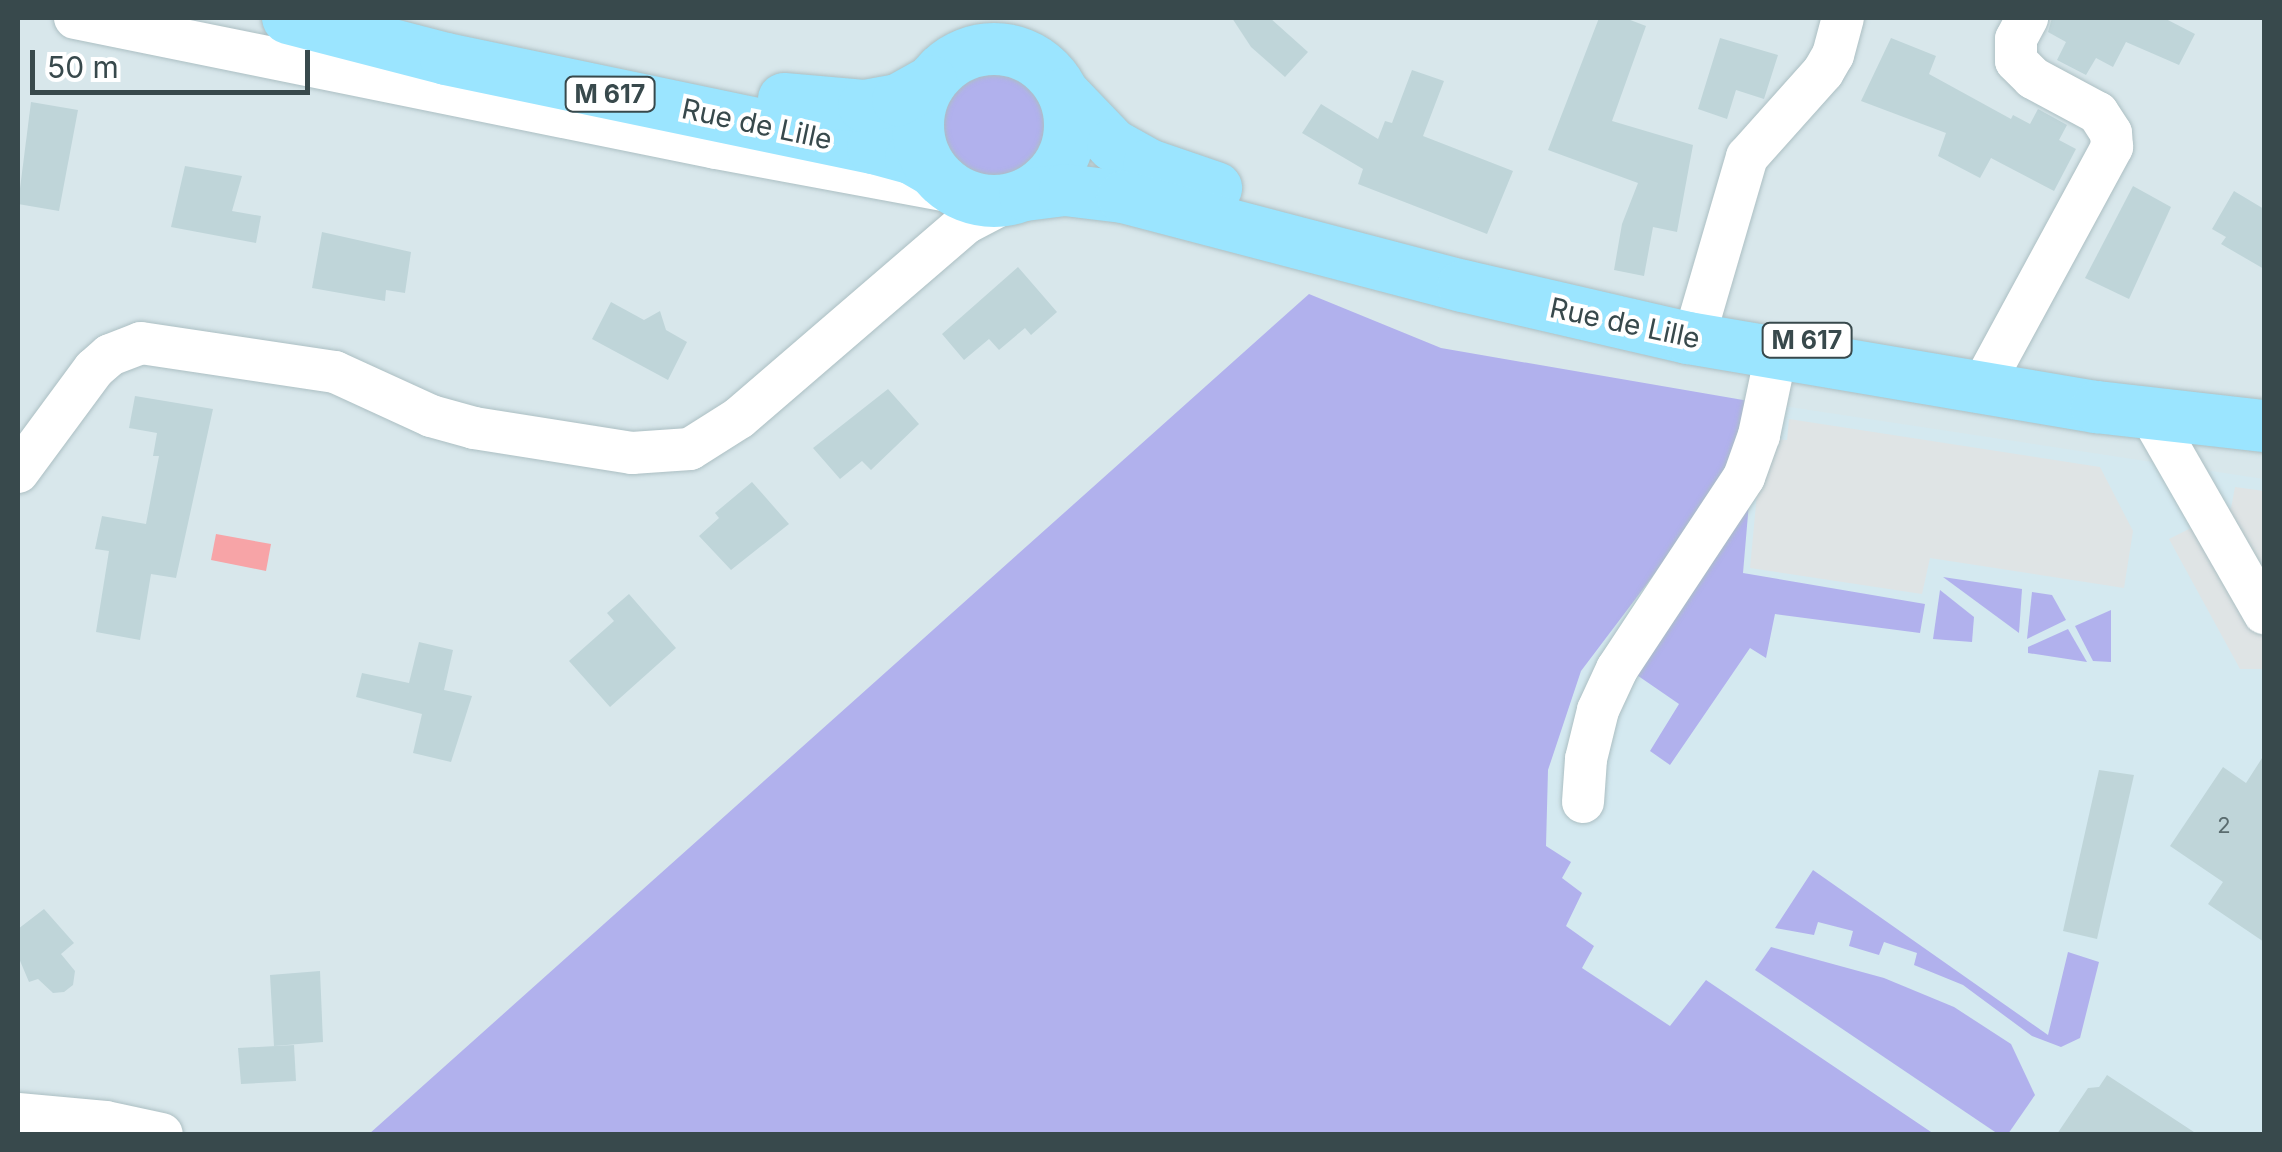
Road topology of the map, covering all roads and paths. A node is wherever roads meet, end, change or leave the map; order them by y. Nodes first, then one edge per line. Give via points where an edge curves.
1 (75, 18) edge
2 (288, 18) edge
3 (306, 18) edge
4 (942, 18) edge
5 (997, 18) edge
6 (1844, 18) edge
7 (2027, 18) edge
8 (937, 75) junction
9 (1052, 80) junction
10 (968, 189) junction
11 (1699, 321) junction
12 (1776, 354) junction
13 (811, 355) junction
14 (1991, 370) junction
15 (2150, 412) junction
16 (2256, 424) edge
17 (18, 472) edge
18 (2264, 613) edge
19 (1583, 802) dead end
20 (18, 1114) edge
21 (162, 1134) edge

1 - 10 street
2 - 10 main road, Rue de Lille / M 617 via 475,66 873,148 912,158
3 - 8 main road, Rue de Lille / M 617 via 399,28 817,105 882,103 909,96
4 - 8 main road via 946,47
5 - 9 main road
6 - 11 street via 1823,72 1747,157
7 - 14 street via 2016,39 2016,61 2033,78 2098,112 2112,147
8 - 9 main road via 964,55 990,49 1017,52
8 - 10 main road via 920,105 918,131
9 - 10 main road via 1070,121 1054,172
9 - 11 main road, M 617 via 1102,137 1137,159 1358,236
10 - 12 main road, Rue de Lille / M 617 via 1123,196 1601,320
10 - 13 street via 898,255
10 - 13 street via 966,223
11 - 14 main road, M 617
12 - 15 main road, Rue de Lille / M 617
12 - 19 street via 1760,435 1744,476 1627,654 1598,710
13 - 17 street via 715,436 690,449 656,454 455,424 335,372 140,343 94,369
14 - 16 main road, M 617
15 - 16 main road, Rue de Lille / M 617
15 - 18 street
20 - 21 street

